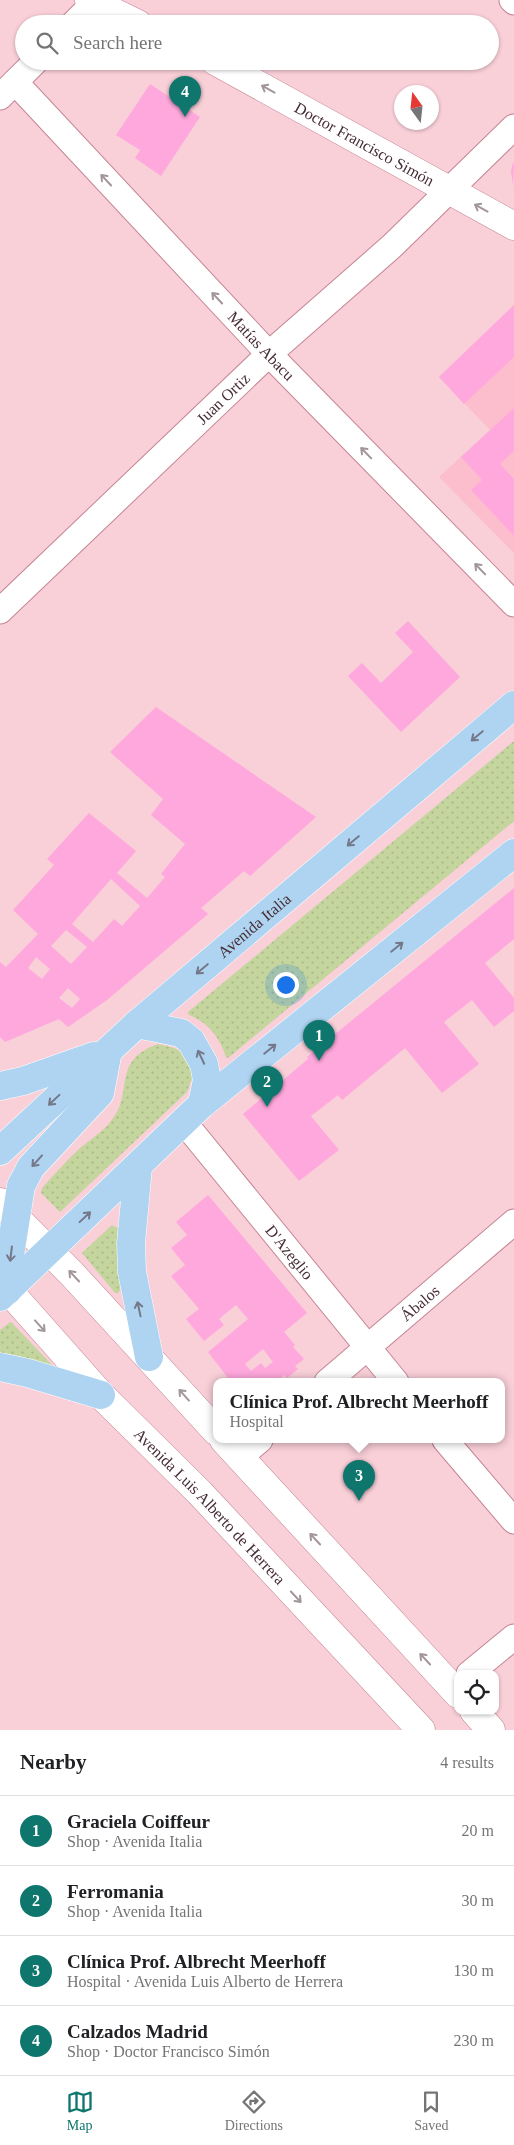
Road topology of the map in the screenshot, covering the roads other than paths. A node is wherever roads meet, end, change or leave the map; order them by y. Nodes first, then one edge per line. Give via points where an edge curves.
1 (94, 1) edge
2 (81, 15) edge
3 (121, 15) edge
4 (27, 70) edge
5 (232, 70) edge
6 (7, 90) edge
7 (514, 127) edge
8 (448, 190) junction
9 (514, 226) edge
10 (269, 354) junction
11 (514, 604) edge
12 (0, 611) edge
13 (514, 705) edge
14 (514, 853) edge
15 (137, 1024) junction
16 (108, 1051) junction
17 (0, 1086) edge
18 (192, 1112) junction
19 (0, 1151) edge
20 (138, 1167) junction
21 (8, 1210) edge
22 (514, 1222) edge
23 (49, 1250) junction
24 (3, 1289) edge
25 (367, 1348) junction
26 (149, 1356) junction
27 (0, 1367) edge
28 (331, 1378) edge
29 (393, 1378) edge
30 (101, 1395) junction
31 (213, 1428) edge
32 (448, 1443) edge
33 (241, 1446) edge
34 (514, 1521) edge
35 (514, 1637) edge
36 (476, 1670) edge
37 (454, 1680) edge
38 (478, 1715) edge
39 (411, 1727) edge
40 (491, 1730) edge

1 - 2 street
1 - 3 main road
4 - 6 street
8 -> 5 main road, Doctor Francisco Simón
10 -> 6 street, Matías Abacu
7 - 8 street, Juan Ortiz
9 -> 8 main road, Doctor Francisco Simón
8 - 10 street, Juan Ortiz via 392,246
11 -> 10 street, Matías Abacu
10 - 12 street, Juan Ortiz
13 -> 15 main road, Avenida Italia
18 -> 14 main road
15 - 16 main road, Avenida Italia
18 -> 15 main road via 207,1080 204,1064 191,1040 181,1033
16 - 17 main road
16 -> 19 main road, Avenida Italia
16 -> 21 main road via 100,1093 31,1167
18 - 20 main road
18 - 25 street, D'Azeglio
23 -> 20 main road
26 -> 20 main road via 132,1272 131,1242
21 - 23 main road
21 -> 24 main road via 10,1255
22 - 25 street, Ábalos
23 - 24 main road
26 -> 23 main road
24 -> 30 main road, Avenida Luis Alberto de Herrera
25 - 28 street, Ábalos
25 - 29 street, D'Azeglio
31 -> 26 main road
27 - 30 main road
30 -> 39 main road, Avenida Luis Alberto de Herrera via 200,1493
32 - 34 street
37 -> 33 main road
35 - 36 street
38 - 40 main road

